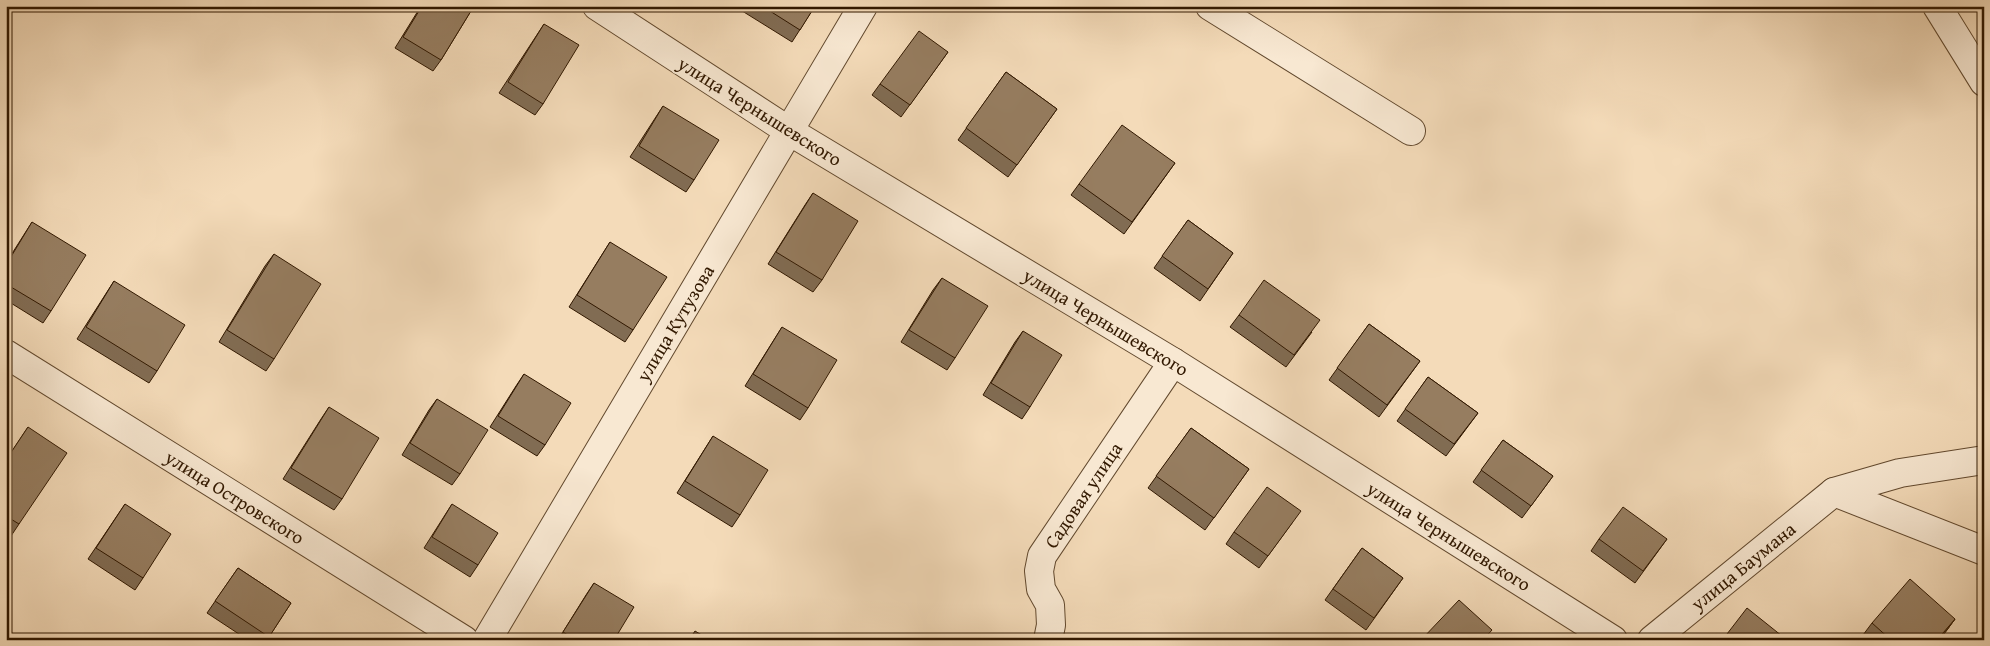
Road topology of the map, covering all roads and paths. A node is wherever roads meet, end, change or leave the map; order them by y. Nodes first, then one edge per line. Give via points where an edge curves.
1 (597, 6) edge
2 (863, 6) edge
3 (1210, 6) edge
4 (1937, 6) edge
5 (1984, 82) edge
6 (789, 131) junction
7 (1411, 131) dead end
8 (6, 354) edge
9 (1172, 362) junction
10 (1984, 460) edge
11 (1834, 492) junction
12 (1984, 550) edge
13 (464, 640) edge
14 (487, 640) edge
15 (1048, 640) edge
16 (1613, 640) edge
17 (1652, 640) edge

1 - 6 street, улица Чернышевского
2 - 6 street, улица Кутузова
3 - 7 street
4 - 5 street
6 - 9 street, улица Чернышевского
6 - 14 street, улица Кутузова
8 - 13 street, улица Островского
9 - 15 street, Садовая улица via 1042,556 1039,571 1042,589 1050,605
9 - 16 street, улица Чернышевского
10 - 11 street via 1900,473
11 - 12 street
11 - 17 street, улица Баумана

